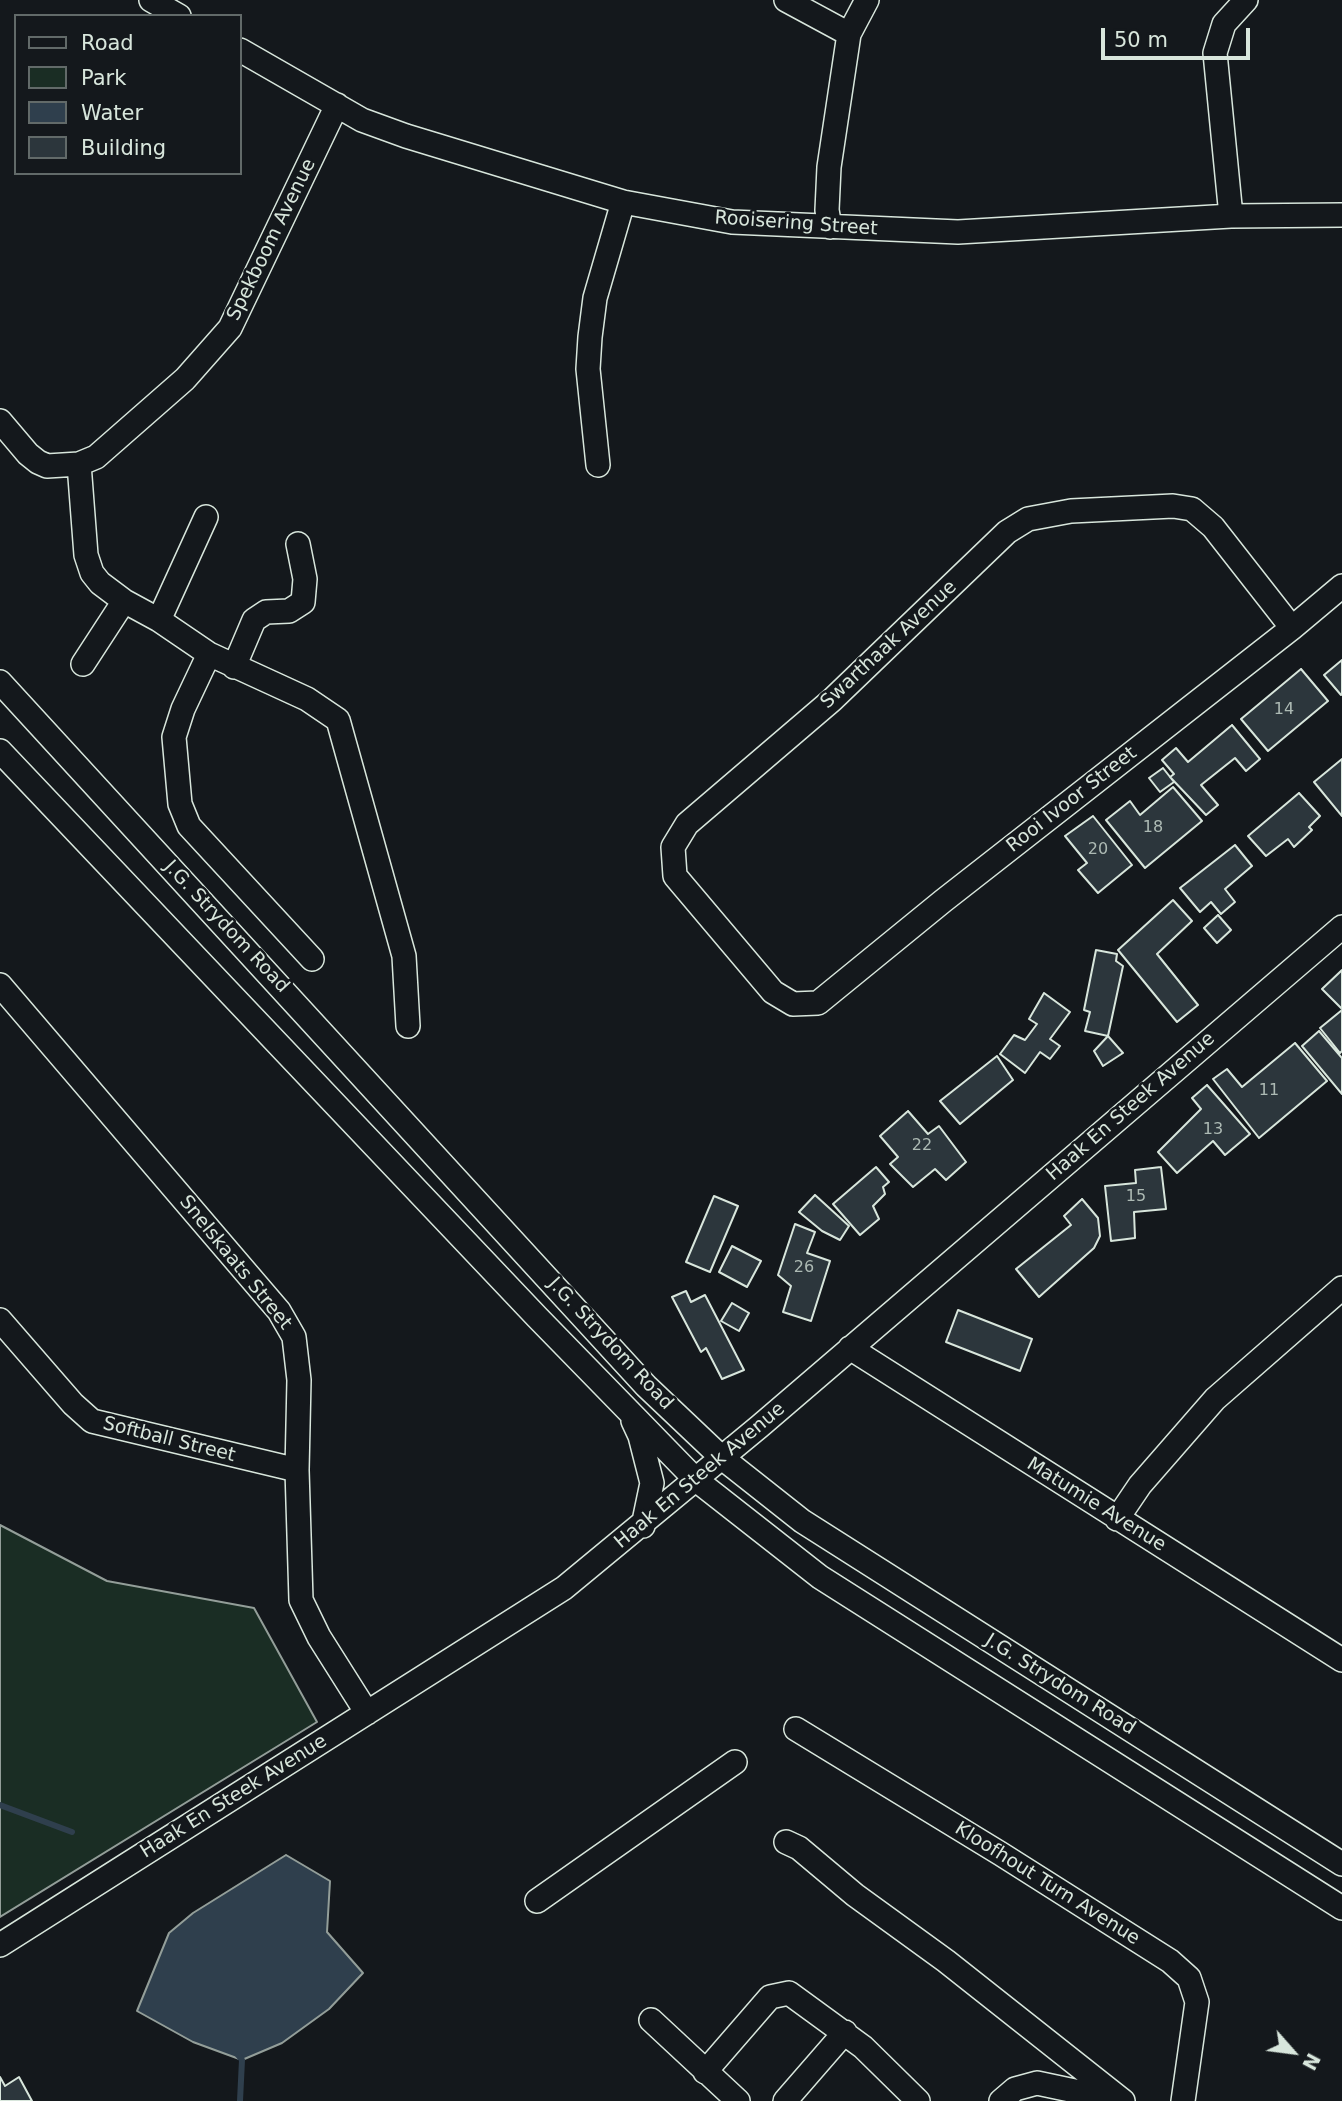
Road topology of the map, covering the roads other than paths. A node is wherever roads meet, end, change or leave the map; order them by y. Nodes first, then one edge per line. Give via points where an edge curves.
1 (151, 0) edge
2 (786, 0) edge
3 (867, 0) edge
4 (1246, 0) edge
5 (176, 14) edge
6 (849, 34) junction
7 (242, 51) edge
8 (337, 106) junction
9 (623, 202) junction
10 (1342, 215) edge
11 (1231, 216) junction
12 (830, 227) junction
13 (0, 421) edge
14 (79, 464) junction
15 (598, 465) dead end
16 (206, 517) dead end
17 (298, 544) dead end
18 (1342, 586) edge
19 (124, 601) junction
20 (159, 620) junction
21 (1292, 628) junction
22 (209, 654) junction
23 (83, 664) dead end
24 (234, 667) junction
25 (0, 682) edge
26 (0, 751) edge
27 (1342, 927) edge
28 (312, 959) dead end
29 (0, 985) edge
30 (800, 1006) joint
31 (408, 1026) dead end
32 (1342, 1288) edge
33 (0, 1320) edge
34 (850, 1348) junction
35 (626, 1408) junction
36 (721, 1457) junction
37 (297, 1470) junction
38 (695, 1479) junction
39 (1117, 1518) junction
40 (643, 1526) junction
41 (1342, 1660) edge
42 (367, 1713) junction
43 (796, 1729) dead end
44 (735, 1762) dead end
45 (786, 1842) dead end
46 (1342, 1864) edge
47 (537, 1901) dead end
48 (1342, 1908) edge
49 (0, 1945) edge
50 (651, 2020) dead end
51 (845, 2032) junction
52 (705, 2072) junction
53 (738, 2101) edge
54 (785, 2101) edge
55 (918, 2101) edge
56 (1001, 2101) edge
57 (1121, 2101) edge
58 (1183, 2101) edge

1 - 5 street
2 - 6 street
3 - 6 street
4 - 11 street via 1224,24 1215,53
6 - 12 street via 829,167
7 - 8 street, Rooisering Street
8 - 9 street, Rooisering Street via 407,136
8 - 14 street, Spekboom Avenue via 230,328 185,379 96,457
9 - 12 street, Rooisering Street via 732,222
9 - 15 street via 595,299 590,337 588,369
10 - 11 street, Rooisering Street
11 - 12 street, Rooisering Street via 958,233
13 - 14 street, Spekboom Avenue via 38,462 47,466
14 - 19 street via 86,555 92,573
16 - 20 street
17 - 24 street via 305,579 303,602 289,611 266,612 254,621
18 - 21 street, Rooi Ivoor Street
19 - 20 street
19 - 23 street
20 - 22 street
21 - 30 street, Rooi Ivoor Street via 818,1003
21 - 30 street, Swarthaak Avenue via 1213,527 1192,509 1173,506 1045,514 1007,532 832,700 687,824 673,847 673,866 681,887 761,980 783,999
22 - 24 street
22 - 28 street via 174,737 180,804 190,826
24 - 31 street via 322,706 343,729 404,956
25 - 36 street, J.G. Strydom Road via 646,1387
26 - 35 street, J.G. Strydom Road
27 - 34 street, Haak En Steek Avenue
29 - 37 street, Snelskaats Street via 279,1311 294,1337 298,1360
32 - 39 street via 1214,1399
33 - 37 street, Softball Street via 92,1421
34 - 36 street, Haak En Steek Avenue
34 - 39 street, Matumie Avenue
35 - 38 street, J.G. Strydom Road
35 - 40 street via 651,1474
36 - 38 street, Haak En Steek Avenue
36 - 46 street, J.G. Strydom Road via 802,1521
37 - 42 street, Snelskaats Street via 301,1600
38 - 40 street, Haak En Steek Avenue
38 - 48 street, J.G. Strydom Road via 820,1577
39 - 41 street, Matumie Avenue
40 - 42 street, Haak En Steek Avenue via 543,1603
42 - 49 street, Haak En Steek Avenue
43 - 58 street, Kloofhout Turn Avenue via 1170,1961 1189,1978 1198,2002
44 - 47 street
45 - 57 street via 946,1961
50 - 52 street
51 - 52 street via 799,1997 779,1993 770,1997
51 - 54 street
51 - 55 street
52 - 53 street
56 - 57 street via 1015,2090 1037,2083

